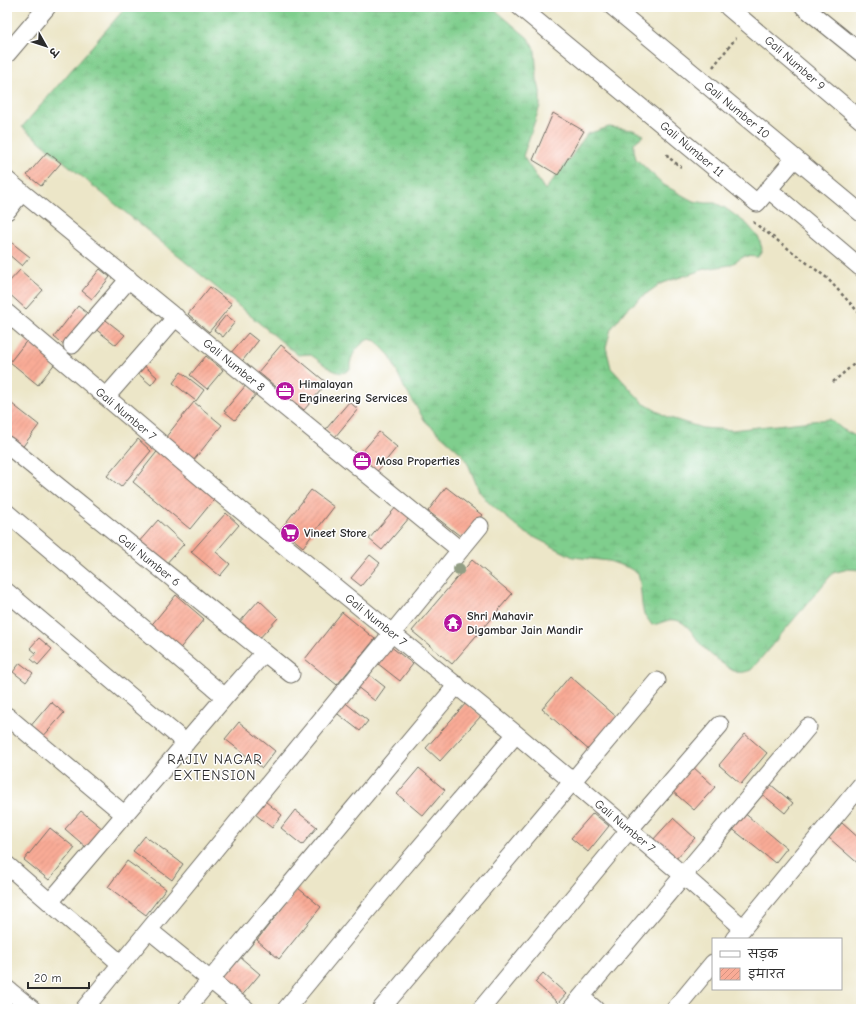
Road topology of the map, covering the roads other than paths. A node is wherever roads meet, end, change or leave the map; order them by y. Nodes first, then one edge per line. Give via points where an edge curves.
1 (47, 7) edge
2 (520, 7) edge
3 (613, 7) edge
4 (728, 7) edge
5 (804, 7) edge
6 (861, 53) edge
7 (7, 54) edge
8 (861, 120) edge
9 (795, 158) junction
10 (7, 180) edge
11 (768, 189) junction
12 (22, 192) junction
13 (7, 211) edge
14 (861, 213) edge
15 (860, 267) edge
16 (129, 279) junction
17 (7, 313) edge
18 (176, 317) junction
19 (72, 345) dead end
20 (106, 397) junction
21 (7, 445) edge
22 (7, 512) edge
23 (480, 526) dead end
24 (460, 550) junction
25 (7, 592) edge
26 (392, 634) junction
27 (264, 653) junction
28 (291, 674) dead end
29 (657, 681) dead end
30 (457, 685) junction
31 (225, 696) junction
32 (7, 716) edge
33 (720, 725) dead end
34 (808, 727) dead end
35 (516, 734) junction
36 (186, 743) junction
37 (573, 782) junction
38 (861, 785) edge
39 (125, 815) junction
40 (629, 830) junction
41 (7, 865) edge
42 (684, 876) junction
43 (50, 902) junction
44 (149, 930) junction
45 (738, 934) edge
46 (121, 964) junction
47 (712, 964) edge
48 (211, 980) junction
49 (7, 989) edge
50 (576, 1003) edge
51 (32, 1009) edge
52 (84, 1009) edge
53 (186, 1009) edge
54 (246, 1009) edge
55 (286, 1009) edge
56 (381, 1009) edge
57 (481, 1009) edge
58 (595, 1009) edge
59 (675, 1009) edge

1 - 7 street
2 - 11 street, Gali Number 11 via 757,203
3 - 9 street, Gali Number 10
4 - 8 street, Gali Number 9
5 - 6 street
9 - 11 street
9 - 14 street, Gali Number 10
10 - 12 street, Gali Number 8
11 - 15 street
12 - 13 street
12 - 16 street, Gali Number 8
16 - 18 street, Gali Number 8
16 - 19 street
17 - 20 street, Gali Number 7
18 - 20 street
18 - 24 street, Gali Number 8
20 - 26 street, Gali Number 7
21 - 27 street, Gali Number 6
22 - 31 street
23 - 24 street
24 - 26 street
25 - 36 street
26 - 30 street, Gali Number 7
26 - 44 street
27 - 28 street, Gali Number 6
27 - 31 street
29 - 37 street
30 - 35 street, Gali Number 7
30 - 48 street
31 - 36 street
32 - 39 street
33 - 40 street
34 - 42 street
35 - 37 street, Gali Number 7
35 - 55 street
36 - 39 street
37 - 40 street, Gali Number 7
37 - 56 street
38 - 45 street
39 - 43 street
40 - 42 street, Gali Number 7
40 - 57 street
41 - 43 street
42 - 45 street, Gali Number 7
42 - 50 street
43 - 46 street
44 - 46 street
44 - 48 street
46 - 52 street
47 - 59 street
48 - 53 street
48 - 54 street
49 - 51 street
50 - 58 street

